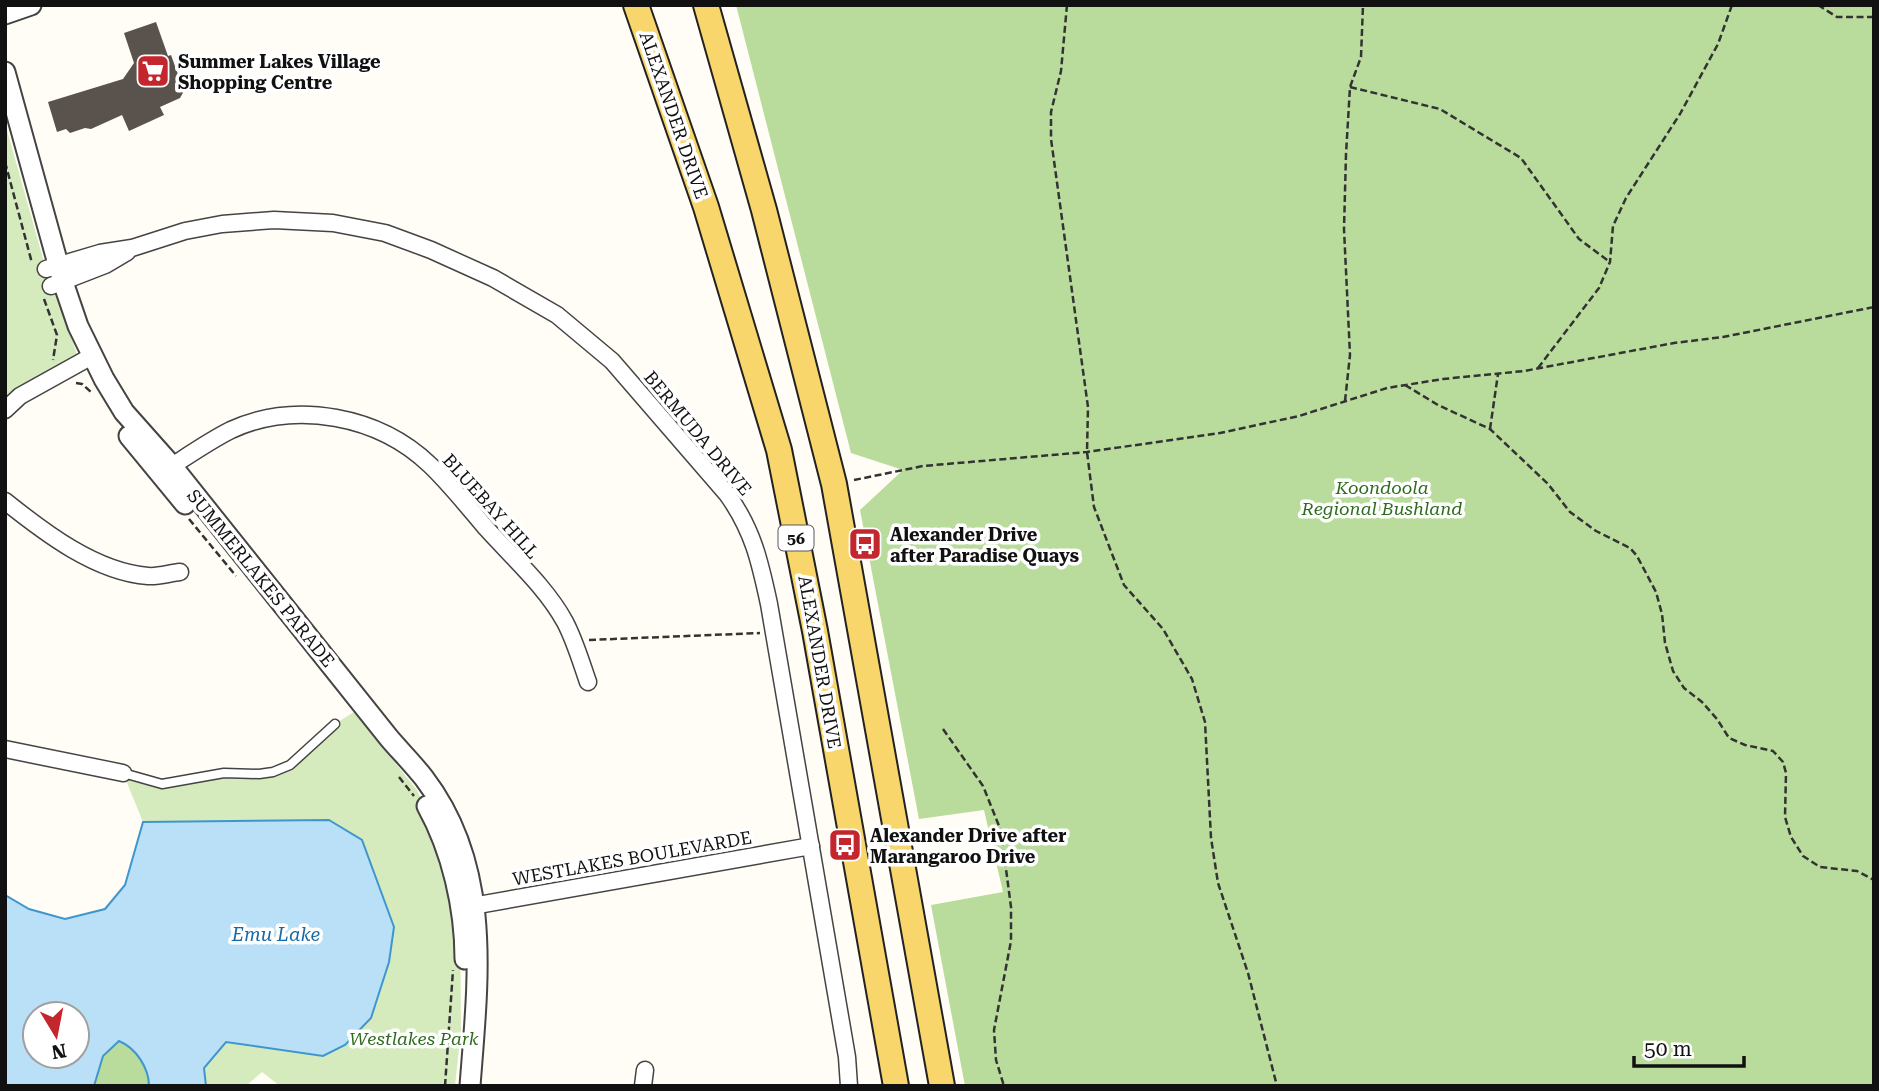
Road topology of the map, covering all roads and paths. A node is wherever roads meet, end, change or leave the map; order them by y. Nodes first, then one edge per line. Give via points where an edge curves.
1 (31, 5) edge
2 (636, 5) edge
3 (706, 5) edge
4 (1067, 5) edge
5 (1363, 5) edge
6 (1732, 5) edge
7 (1818, 5) edge
8 (5, 14) edge
9 (1874, 18) edge
10 (5, 72) edge
11 (1350, 87) junction
12 (8, 109) edge
13 (5, 162) edge
14 (1609, 262) junction
15 (49, 279) junction
16 (1874, 307) edge
17 (86, 359) junction
18 (1538, 368) junction
19 (1498, 374) junction
20 (49, 379) junction
21 (1405, 385) junction
22 (96, 400) dead end
23 (1345, 401) junction
24 (5, 410) edge
25 (1490, 429) junction
26 (1087, 452) junction
27 (167, 470) junction
28 (834, 484) junction
29 (5, 501) edge
30 (185, 513) dead end
31 (180, 572) dead end
32 (244, 585) dead end
33 (774, 633) junction
34 (574, 642) junction
35 (588, 682) dead end
36 (335, 724) dead end
37 (943, 729) dead end
38 (5, 749) edge
39 (123, 773) joint
40 (397, 774) dead end
41 (419, 803) dead end
42 (811, 846) junction
43 (1874, 880) edge
44 (468, 907) junction
45 (453, 962) dead end
46 (446, 1086) edge
47 (458, 1086) edge
48 (470, 1086) edge
49 (849, 1086) edge
50 (896, 1086) edge
51 (942, 1086) edge
52 (1004, 1086) edge
53 (1277, 1086) edge

1 - 8 street
2 - 50 main road, ALEXANDER DRIVE / 56 via 706,207 779,450
3 - 28 main road
4 - 26 path via 1051,139 1088,407
5 - 11 path via 1361,57
6 - 14 path via 1680,114 1626,198 1613,226
7 - 9 path via 1837,16
10 - 12 street, SUMMERLAKES PARADE
11 - 14 path via 1440,109 1521,158 1579,239
11 - 23 path via 1344,229 1350,355
12 - 15 street, SUMMERLAKES PARADE
13 - 15 path
14 - 18 path via 1599,288
15 - 17 street, SUMMERLAKES PARADE
15 - 20 path via 57,335 52,360 41,367
15 - 33 street, BERMUDA DRIVE via 100,253 185,231 274,220 332,223 385,233 493,278 557,315 611,361 743,516 761,564
16 - 18 path
17 - 20 street
17 - 27 street, SUMMERLAKES PARADE via 94,389 113,416
18 - 19 path
19 - 21 path
19 - 25 path
20 - 22 path via 54,389 67,382 82,384
20 - 24 street
21 - 23 path
21 - 25 path
23 - 26 path via 1220,433
25 - 43 path via 1549,484 1570,512 1637,556 1656,592 1673,671 1684,688 1702,702 1729,738 1773,751 1783,762 1785,817 1803,856 1820,867 1857,871
26 - 28 path via 923,466
26 - 53 path via 1094,507 1124,585 1163,629 1192,679 1205,722 1218,883 1248,973
27 - 34 street, BLUEBAY HILL via 233,429 281,416 346,419 388,435 428,464 544,593
27 - 44 street, SUMMERLAKES PARADE via 417,790 434,818
28 - 51 main road
29 - 31 street via 53,539 115,569 150,577
30 - 32 path
33 - 34 path
33 - 42 street, BERMUDA DRIVE
34 - 35 street, BLUEBAY HILL
36 - 39 lane via 290,765 273,772 224,773 162,784
37 - 52 path via 983,786 1001,831 1011,941 994,1031
38 - 39 street
40 - 41 path
42 - 44 street, WESTLAKES BOULEVARDE
42 - 49 street, BERMUDA DRIVE
44 - 47 street, SUMMERLAKES PARADE
44 - 48 street, SUMMERLAKES PARADE via 478,973
45 - 46 path

